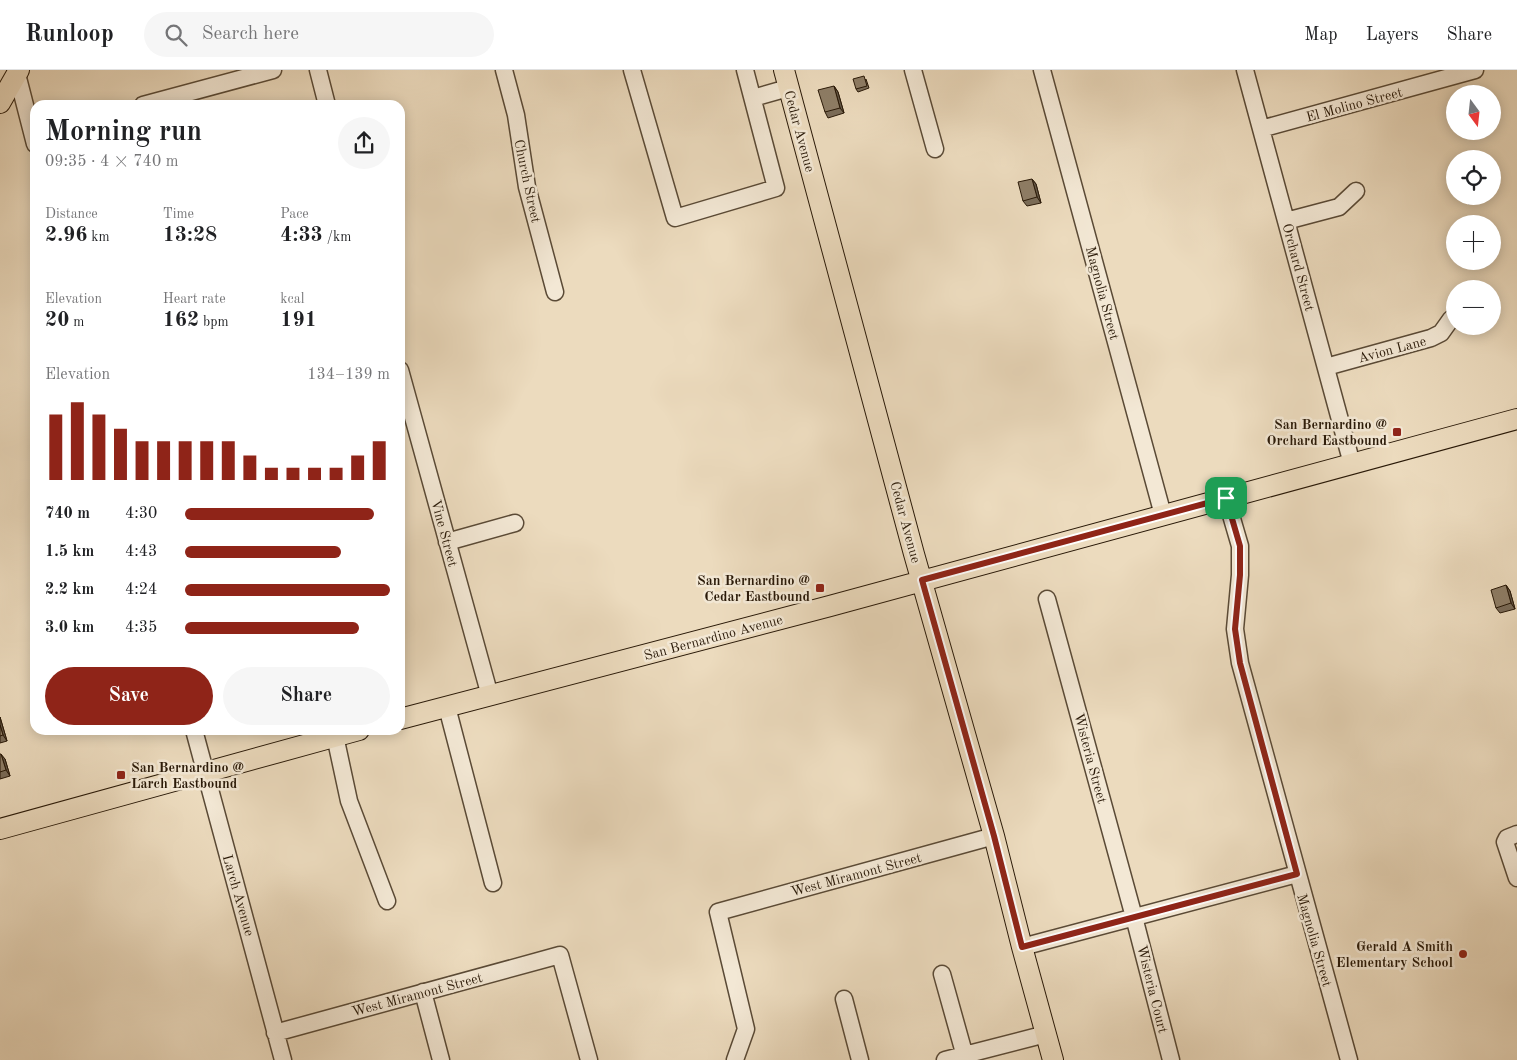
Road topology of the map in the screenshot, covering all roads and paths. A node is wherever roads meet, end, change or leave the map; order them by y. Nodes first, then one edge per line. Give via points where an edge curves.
1 (273, 70) edge
2 (318, 70) edge
3 (504, 70) edge
4 (632, 70) edge
5 (745, 70) edge
6 (913, 70) edge
7 (1042, 70) edge
8 (1245, 70) edge
9 (1475, 70) edge
10 (17, 71) edge
11 (786, 79) edge
12 (753, 98) junction
13 (178, 100) edge
14 (327, 100) edge
15 (0, 102) edge
16 (30, 121) edge
17 (1261, 129) junction
18 (935, 149) dead end
19 (1356, 191) dead end
20 (1286, 221) junction
21 (555, 292) dead end
22 (1446, 326) edge
23 (1326, 366) junction
24 (405, 388) edge
25 (1517, 419) edge
26 (1352, 464) junction
27 (1226, 498) junction
28 (1163, 515) junction
29 (516, 523) dead end
30 (447, 542) junction
31 (922, 580) junction
32 (1047, 599) dead end
33 (490, 696) junction
34 (447, 707) junction
35 (405, 718) edge
36 (195, 735) edge
37 (339, 735) edge
38 (335, 736) junction
39 (206, 772) junction
40 (0, 829) edge
41 (1517, 834) edge
42 (994, 836) junction
43 (1297, 874) junction
44 (1517, 878) edge
45 (493, 883) dead end
46 (387, 901) dead end
47 (1134, 917) junction
48 (1022, 947) junction
49 (942, 974) dead end
50 (424, 992) junction
51 (844, 999) dead end
52 (275, 1033) junction
53 (1046, 1034) junction
54 (965, 1058) edge
55 (283, 1060) edge
56 (441, 1060) edge
57 (589, 1060) edge
58 (735, 1060) edge
59 (860, 1060) edge
60 (945, 1060) edge
61 (1053, 1060) edge
62 (1171, 1060) edge
63 (1349, 1060) edge

1 - 13 street
2 - 14 street
3 - 21 street, Church Street via 516,116 527,187
4 - 12 street via 675,218 776,188
5 - 12 street
6 - 18 street
7 - 28 street, Magnolia Street
8 - 17 street, Orchard Street
9 - 17 street, El Molino Street
10 - 15 main road
10 - 16 street
11 - 12 street
11 - 31 main road, Cedar Avenue
17 - 20 street, Orchard Street
19 - 20 street via 1339,206
20 - 23 street, Orchard Street
22 - 23 street, Avion Lane via 1431,338
23 - 26 street, Orchard Street
24 - 30 street, Vine Street
25 - 26 main road, San Bernardino Avenue
26 - 27 main road, San Bernardino Avenue
27 - 28 main road, San Bernardino Avenue
27 - 43 street, Magnolia Street via 1240,546 1235,629 1240,663
28 - 31 main road, San Bernardino Avenue
29 - 30 street
30 - 33 street, Vine Street
31 - 33 main road, San Bernardino Avenue
31 - 42 main road, Cedar Avenue
32 - 47 street, Wisteria Street
33 - 34 main road, San Bernardino Avenue
34 - 35 main road, San Bernardino Avenue
34 - 45 street
36 - 39 street, Larch Avenue
37 - 38 main road
38 - 39 main road
38 - 46 street via 349,801
39 - 40 main road
39 - 52 street, Larch Avenue
41 - 44 street via 1505,842
42 - 48 main road, Cedar Avenue
42 - 58 street, West Miramont Street via 718,912 746,1029
43 - 47 street
43 - 63 street, Magnolia Street
47 - 48 street
47 - 62 street, Wisteria Court
48 - 53 main road, Cedar Avenue
49 - 54 street
50 - 52 street, West Miramont Street
50 - 56 street
50 - 57 street, West Miramont Street via 560,955
51 - 59 street
52 - 55 street, Larch Avenue
53 - 54 street
53 - 61 main road, Cedar Avenue
54 - 60 street

